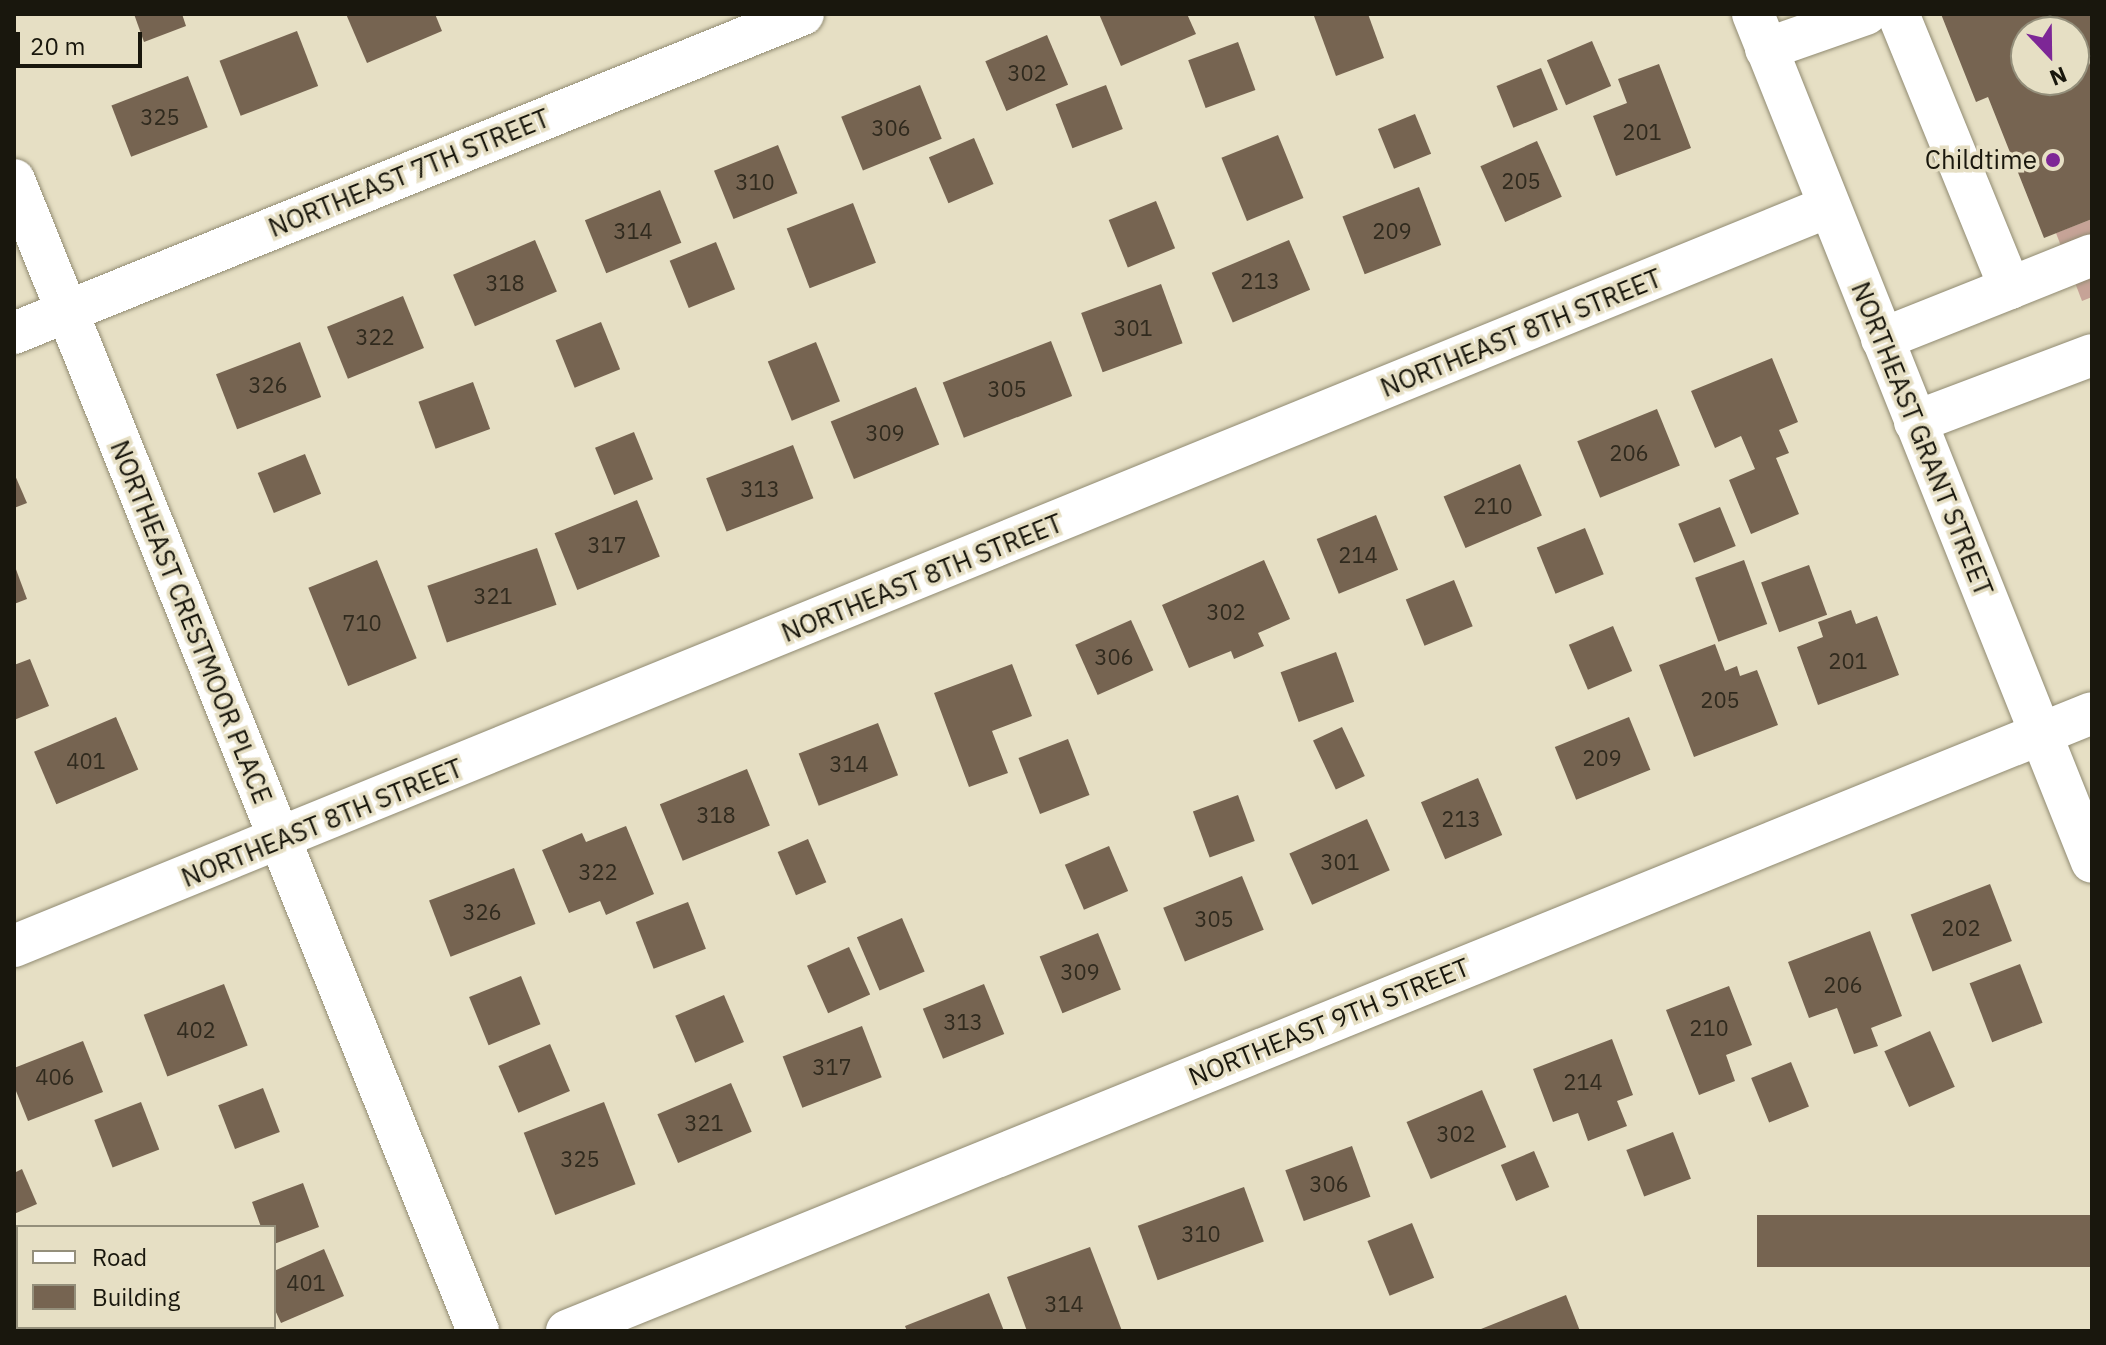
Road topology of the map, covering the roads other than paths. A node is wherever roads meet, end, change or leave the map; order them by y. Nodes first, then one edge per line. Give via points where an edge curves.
1 (803, 14) edge
2 (1866, 14) edge
3 (1898, 14) edge
4 (1760, 31) edge
5 (14, 180) edge
6 (1828, 207) junction
7 (2092, 255) edge
8 (2010, 288) junction
9 (67, 311) junction
10 (14, 333) edge
11 (1882, 339) junction
12 (2092, 355) edge
13 (1915, 422) junction
14 (2092, 713) edge
15 (2040, 734) junction
16 (279, 840) junction
17 (2092, 862) edge
18 (14, 946) edge
19 (478, 1331) edge
20 (567, 1331) edge

1 - 9 street, NORTHEAST 7TH STREET
2 - 4 street
3 - 8 street
4 - 6 street, NORTHEAST GRANT STREET
5 - 9 street, NORTHEAST CRESTMOOR PLACE
6 - 11 street, NORTHEAST GRANT STREET
6 - 16 street, NORTHEAST 8TH STREET
7 - 8 street
8 - 11 street
9 - 10 street, NORTHEAST 7TH STREET
9 - 16 street, NORTHEAST CRESTMOOR PLACE
11 - 13 street, NORTHEAST GRANT STREET
12 - 13 street
13 - 15 street, NORTHEAST GRANT STREET
14 - 15 street, NORTHEAST 9TH STREET
15 - 17 street, NORTHEAST GRANT STREET
15 - 20 street, NORTHEAST 9TH STREET
16 - 18 street, NORTHEAST 8TH STREET
16 - 19 street, NORTHEAST CRESTMOOR PLACE

